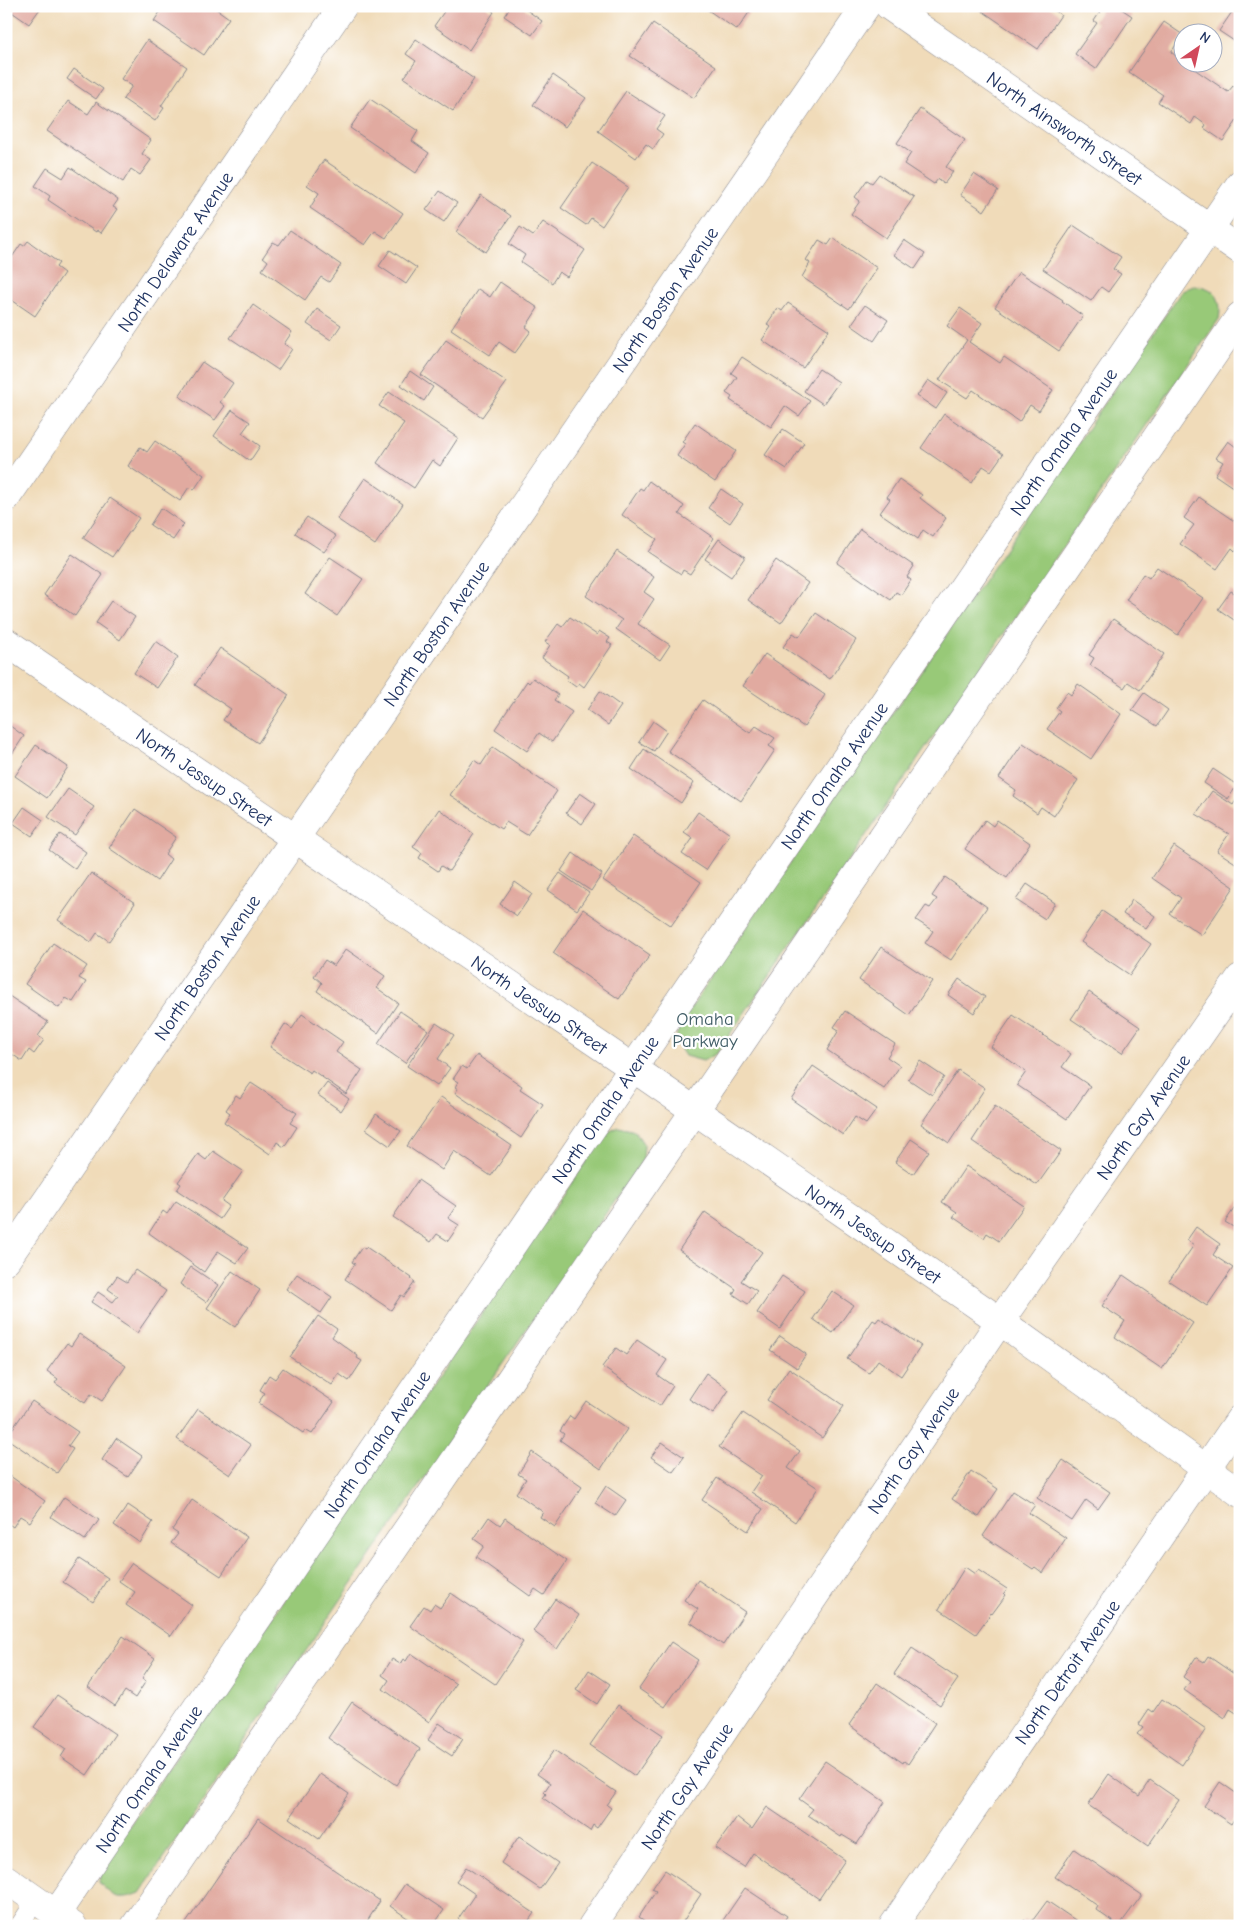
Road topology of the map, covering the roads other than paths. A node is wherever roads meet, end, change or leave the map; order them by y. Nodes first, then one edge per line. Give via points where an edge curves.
1 (343, 6) edge
2 (866, 6) edge
3 (889, 6) edge
4 (1240, 184) edge
5 (1209, 228) junction
6 (1240, 250) edge
7 (1240, 316) edge
8 (6, 498) edge
9 (6, 642) edge
10 (294, 839) junction
11 (1240, 978) edge
12 (633, 1068) junction
13 (694, 1110) junction
14 (6, 1260) edge
15 (1000, 1321) junction
16 (1240, 1419) edge
17 (1205, 1469) junction
18 (1240, 1493) edge
19 (6, 1880) edge
20 (55, 1913) edge
21 (19, 1926) edge
22 (135, 1926) edge
23 (592, 1926) edge
24 (893, 1926) edge

1 - 8 street, North Delaware Avenue
2 - 10 street, North Boston Avenue
3 - 5 street, North Ainsworth Street
4 - 5 street, North Omaha Avenue
5 - 6 street, North Ainsworth Street
5 - 12 street, North Omaha Avenue
7 - 13 street
9 - 10 street, North Jessup Street
10 - 12 street, North Jessup Street
10 - 14 street, North Boston Avenue
11 - 15 street, North Gay Avenue
12 - 13 street, North Jessup Street
12 - 20 street, North Omaha Avenue
13 - 15 street, North Jessup Street
13 - 22 street
15 - 17 street, North Jessup Street
15 - 23 street, North Gay Avenue
16 - 17 street, North Detroit Avenue
17 - 18 street, North Jessup Street
17 - 24 street, North Detroit Avenue
19 - 20 street
20 - 21 lane

